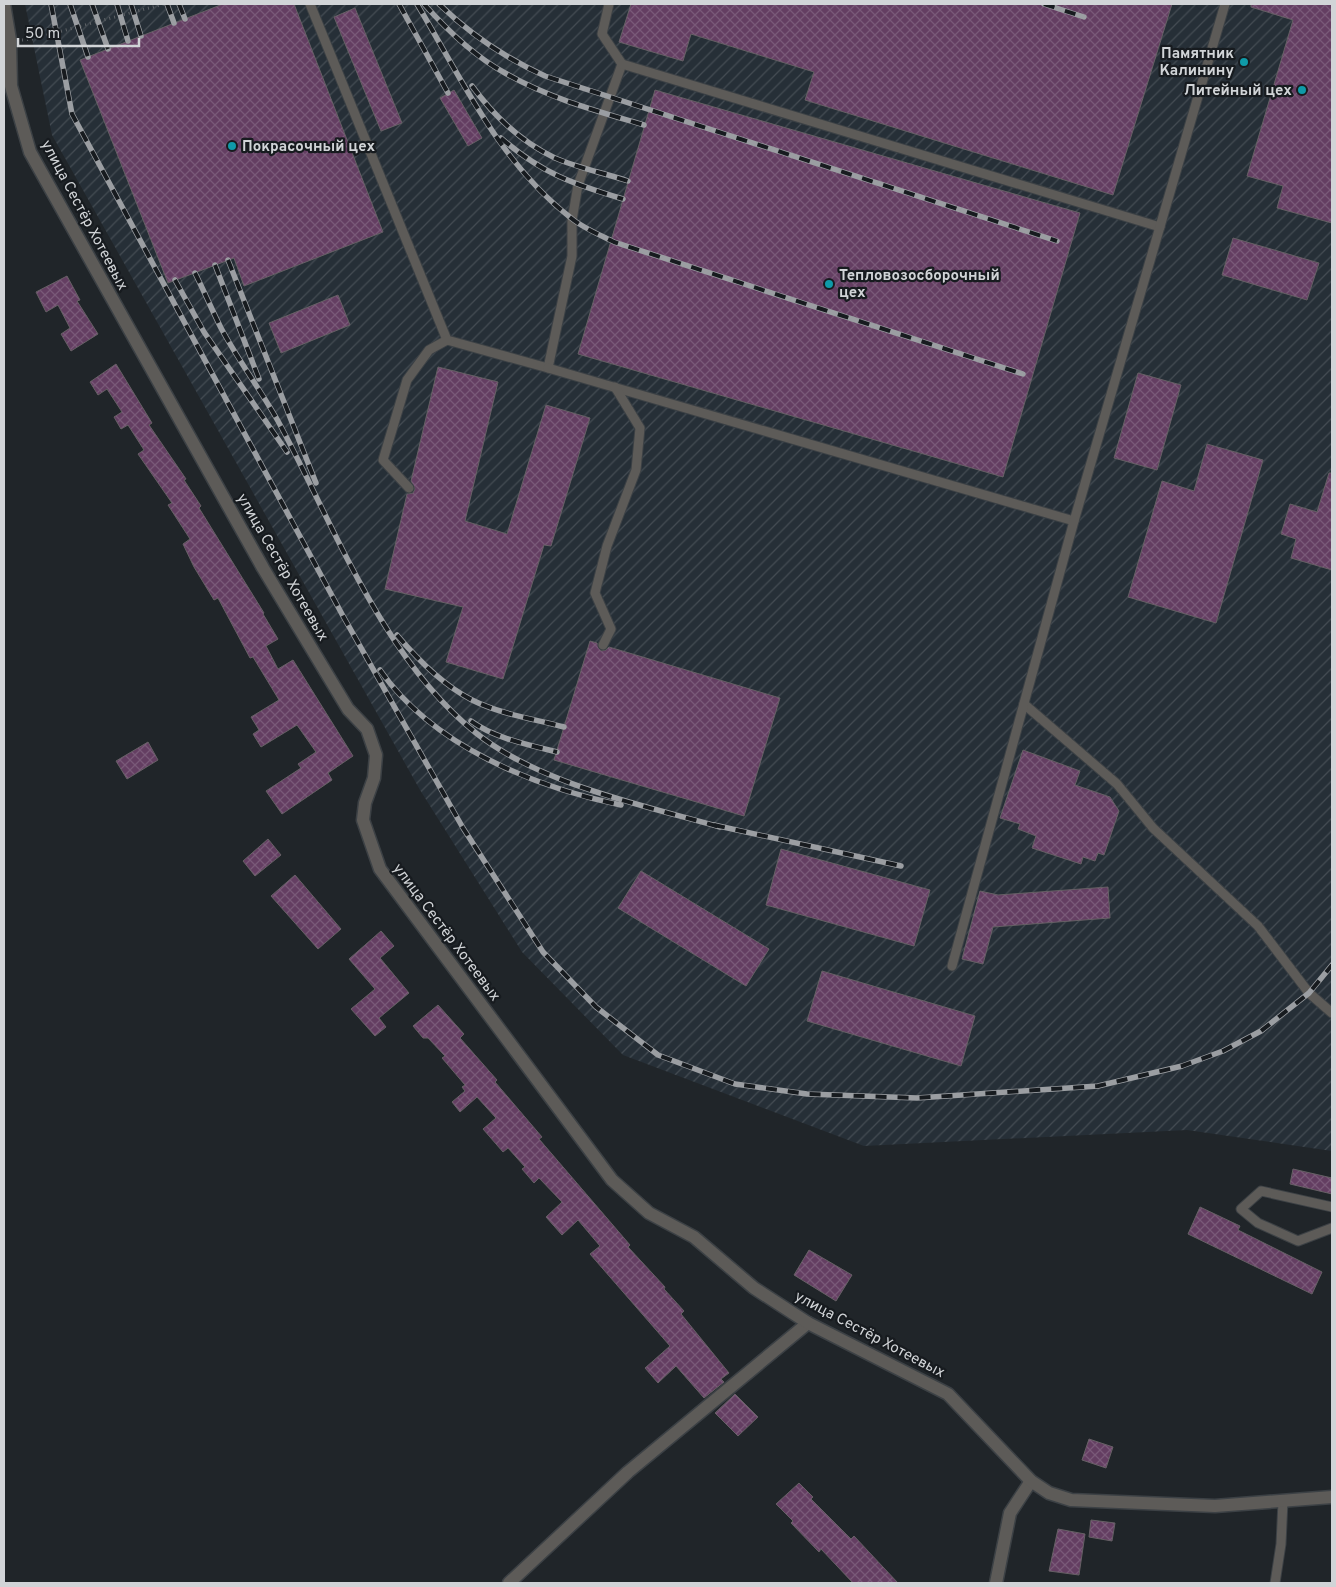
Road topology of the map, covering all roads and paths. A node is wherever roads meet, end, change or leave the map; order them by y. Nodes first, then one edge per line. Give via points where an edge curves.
1 (4, 4) edge
2 (164, 4) edge
3 (310, 4) edge
4 (609, 4) edge
5 (1224, 4) edge
6 (7, 35) edge
7 (622, 64) junction
8 (1160, 227) junction
9 (447, 340) junction
10 (548, 368) junction
11 (615, 387) junction
12 (409, 488) dead end
13 (1074, 521) junction
14 (603, 645) dead end
15 (1024, 704) junction
16 (952, 966) dead end
17 (1332, 1013) edge
18 (1332, 1207) edge
19 (1332, 1228) edge
20 (808, 1323) junction
21 (1031, 1481) junction
22 (1332, 1497) edge
23 (1283, 1501) junction
24 (508, 1583) edge
25 (996, 1583) edge
26 (1275, 1583) edge

1 - 6 street, улица Сестёр Хотеевых
2 - 6 path via 32,39
3 - 9 lane
4 - 7 lane via 602,34
5 - 8 lane
6 - 20 street, улица Сестёр Хотеевых via 11,86 30,152 263,568 348,709 367,729 376,755 374,778 363,820 380,869 612,1180 649,1213 694,1237 754,1288
7 - 8 lane
7 - 10 lane via 578,185 572,220 572,256
8 - 13 lane
9 - 10 lane
9 - 12 lane via 428,350 407,380 383,460
10 - 11 lane
11 - 13 lane
11 - 14 lane via 640,428 636,470 607,546 595,593 610,629
13 - 15 lane
15 - 16 lane
15 - 17 lane via 1118,784 1153,828 1258,926 1309,992
18 - 19 lane via 1261,1191 1241,1209 1258,1223 1298,1242
20 - 21 street, улица Сестёр Хотеевых via 948,1394
20 - 24 street via 628,1472
21 - 23 street, улица Сестёр Хотеевых via 1049,1493 1070,1500 1215,1506
21 - 25 street via 1010,1513
22 - 23 street, улица Сестёр Хотеевых
23 - 26 lane via 1282,1544

